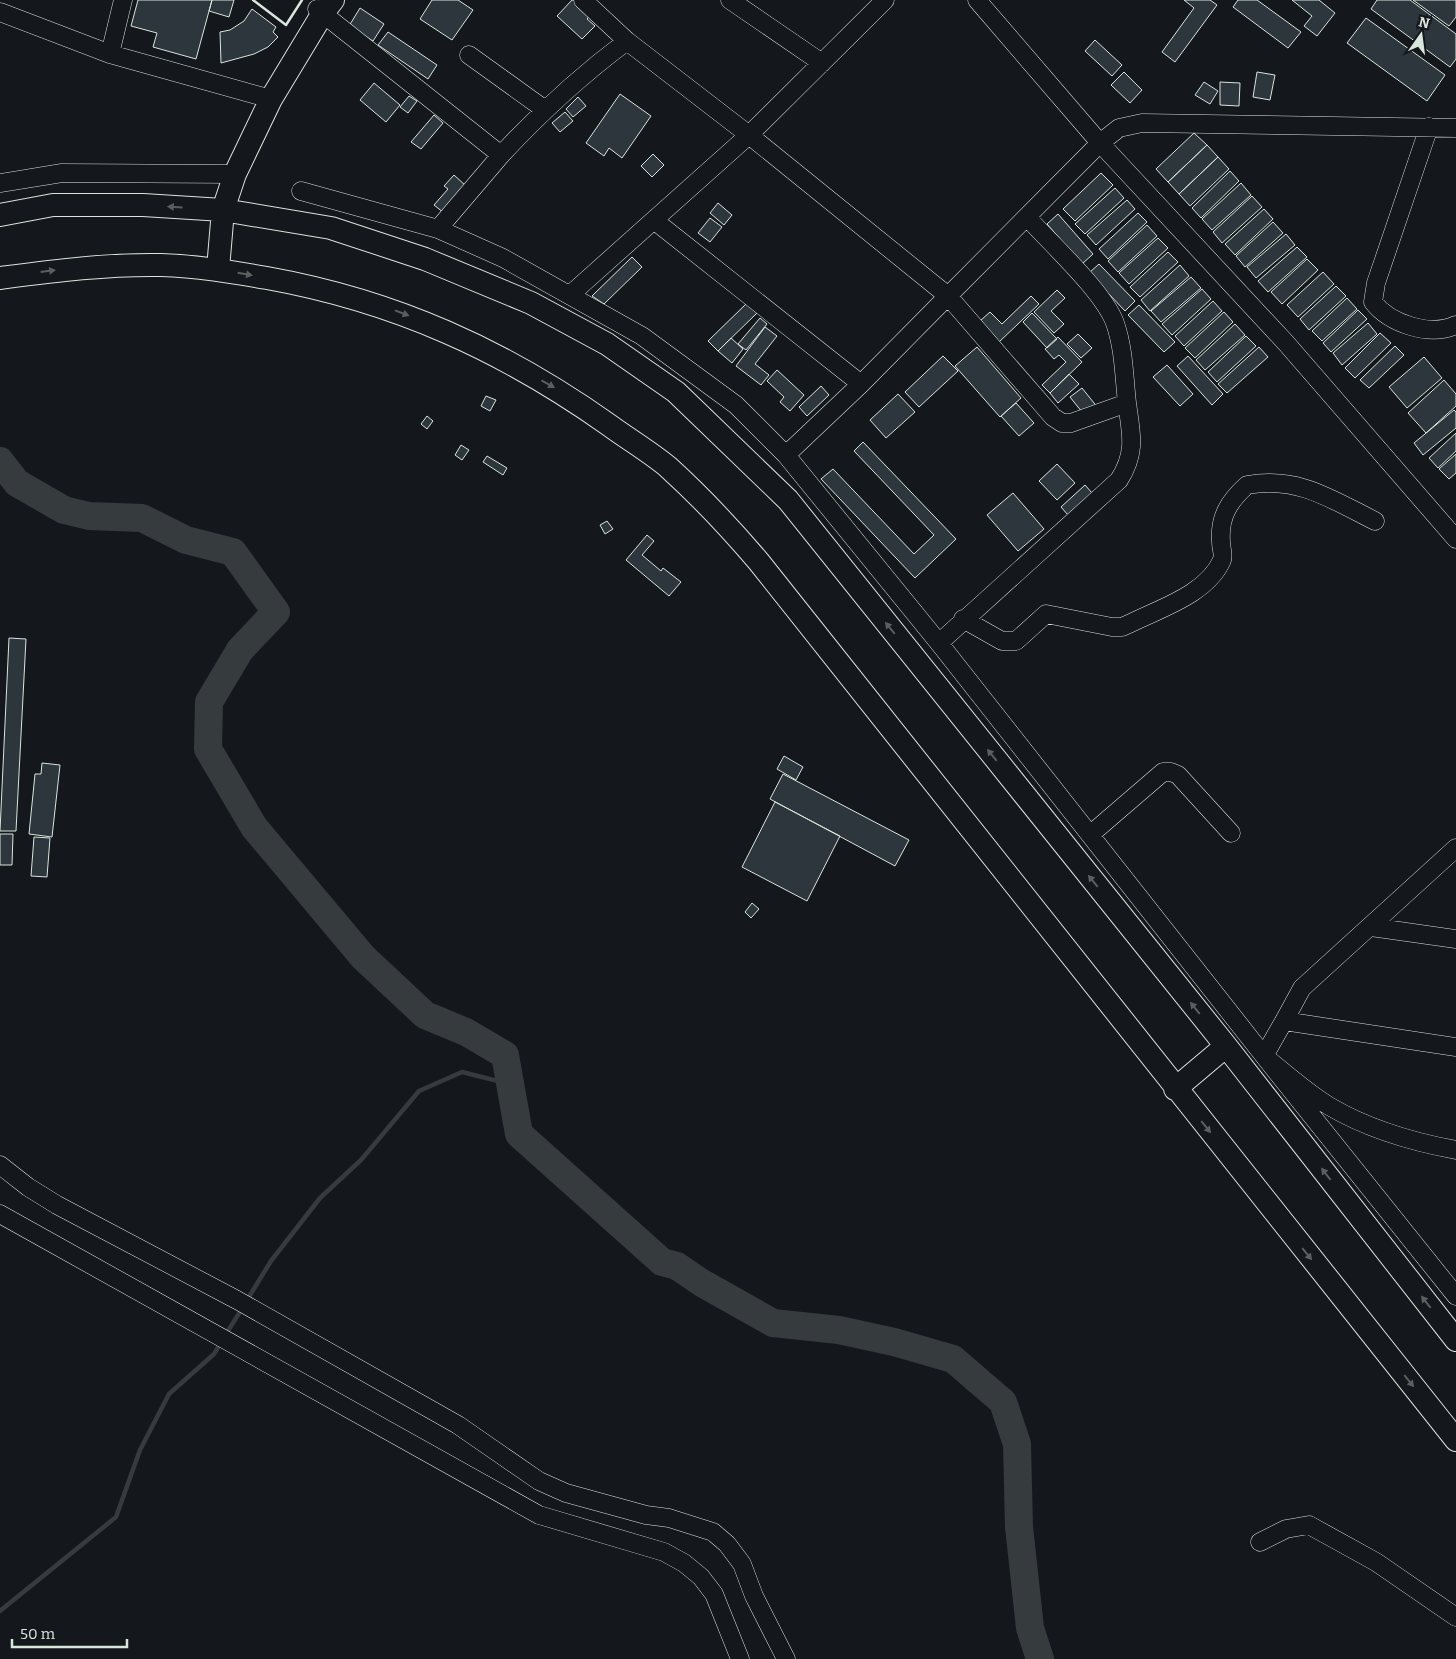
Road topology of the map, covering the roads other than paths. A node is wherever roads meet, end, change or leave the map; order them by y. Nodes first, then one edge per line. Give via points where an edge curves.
1 (123, 0) edge
2 (584, 0) edge
3 (730, 0) edge
4 (885, 0) edge
5 (977, 0) edge
6 (324, 7) edge
7 (0, 12) edge
8 (627, 41) junction
9 (110, 54) junction
10 (469, 55) dead end
11 (822, 62) junction
12 (271, 100) junction
13 (544, 109) junction
14 (1429, 127) junction
15 (1456, 128) edge
16 (749, 135) junction
17 (1100, 144) junction
18 (502, 155) junction
19 (235, 174) junction
20 (0, 183) edge
21 (301, 191) dead end
22 (223, 210) junction
23 (0, 215) edge
24 (1027, 217) junction
25 (655, 221) junction
26 (438, 229) junction
27 (218, 269) junction
28 (0, 278) edge
29 (571, 294) junction
30 (948, 296) junction
31 (1456, 325) edge
32 (861, 384) junction
33 (1127, 403) junction
34 (786, 455) junction
35 (1375, 521) dead end
36 (1456, 539) edge
37 (963, 619) junction
38 (939, 643) junction
39 (1231, 833) dead end
40 (1091, 834) junction
41 (1456, 848) edge
42 (1371, 927) junction
43 (1456, 940) edge
44 (1284, 1020) junction
45 (1226, 1046) junction
46 (1456, 1047) edge
47 (1264, 1056) junction
48 (1176, 1089) junction
49 (1456, 1150) edge
50 (0, 1165) edge
51 (0, 1214) edge
52 (1456, 1296) edge
53 (1456, 1340) edge
54 (1456, 1440) edge
55 (1260, 1542) dead end
56 (1456, 1617) edge
57 (740, 1659) edge
58 (786, 1659) edge

1 - 9 street
2 - 8 street
3 - 11 street
4 - 11 street
5 - 17 street
6 - 12 main road
6 - 18 street
7 - 9 street
8 - 13 street
8 - 16 street
9 - 12 street
10 - 13 street
11 - 16 street
12 - 19 main road
13 - 18 street
14 - 15 street
14 - 17 street via 1142,123 1119,128
14 - 31 street via 1376,284 1373,302 1380,312 1394,321 1419,328
16 - 25 street
16 - 30 street
17 - 24 street
17 - 36 street via 1286,342
18 - 26 street
19 - 20 street via 62,174
19 - 22 main road
21 - 26 street
22 -> 23 main road via 53,205
22 - 27 main road
45 -> 22 main road via 788,500 676,392 607,344 556,316 425,258 331,228
24 - 30 street
24 - 33 street via 1101,298 1114,322 1121,345
25 - 29 street
25 - 32 street
26 - 29 street
28 -> 27 main road via 92,266 163,265
27 -> 48 main road via 310,286 384,306 439,327 554,388 666,466 722,519 759,562
29 - 34 street via 642,336 736,405
30 - 32 street
30 - 33 street via 1053,417 1062,423 1072,423
32 - 34 street
33 - 37 street via 1133,442 1128,467 1119,480
34 - 38 street
35 - 37 street via 1309,488 1279,482 1247,485 1224,509 1220,540 1223,558 1216,570 1196,590 1131,623 1112,627 1046,614 1016,641 1002,641
37 - 38 street
38 - 40 street
39 - 40 street via 1178,775 1163,772
40 - 47 street
41 - 42 street
42 - 43 street
42 - 44 street via 1302,988
44 - 46 street
44 - 47 street
45 - 48 main road
53 -> 45 main road
47 - 49 street via 1328,1105 1357,1121 1402,1137
47 - 52 street
48 -> 54 main road
50 - 58 street via 57,1205 237,1300 458,1425 539,1481 566,1493 713,1532 728,1544 742,1564 754,1596
51 - 57 street via 539,1515 664,1552 684,1563 701,1576 714,1594
55 - 56 street via 1286,1529 1309,1525 1376,1562

